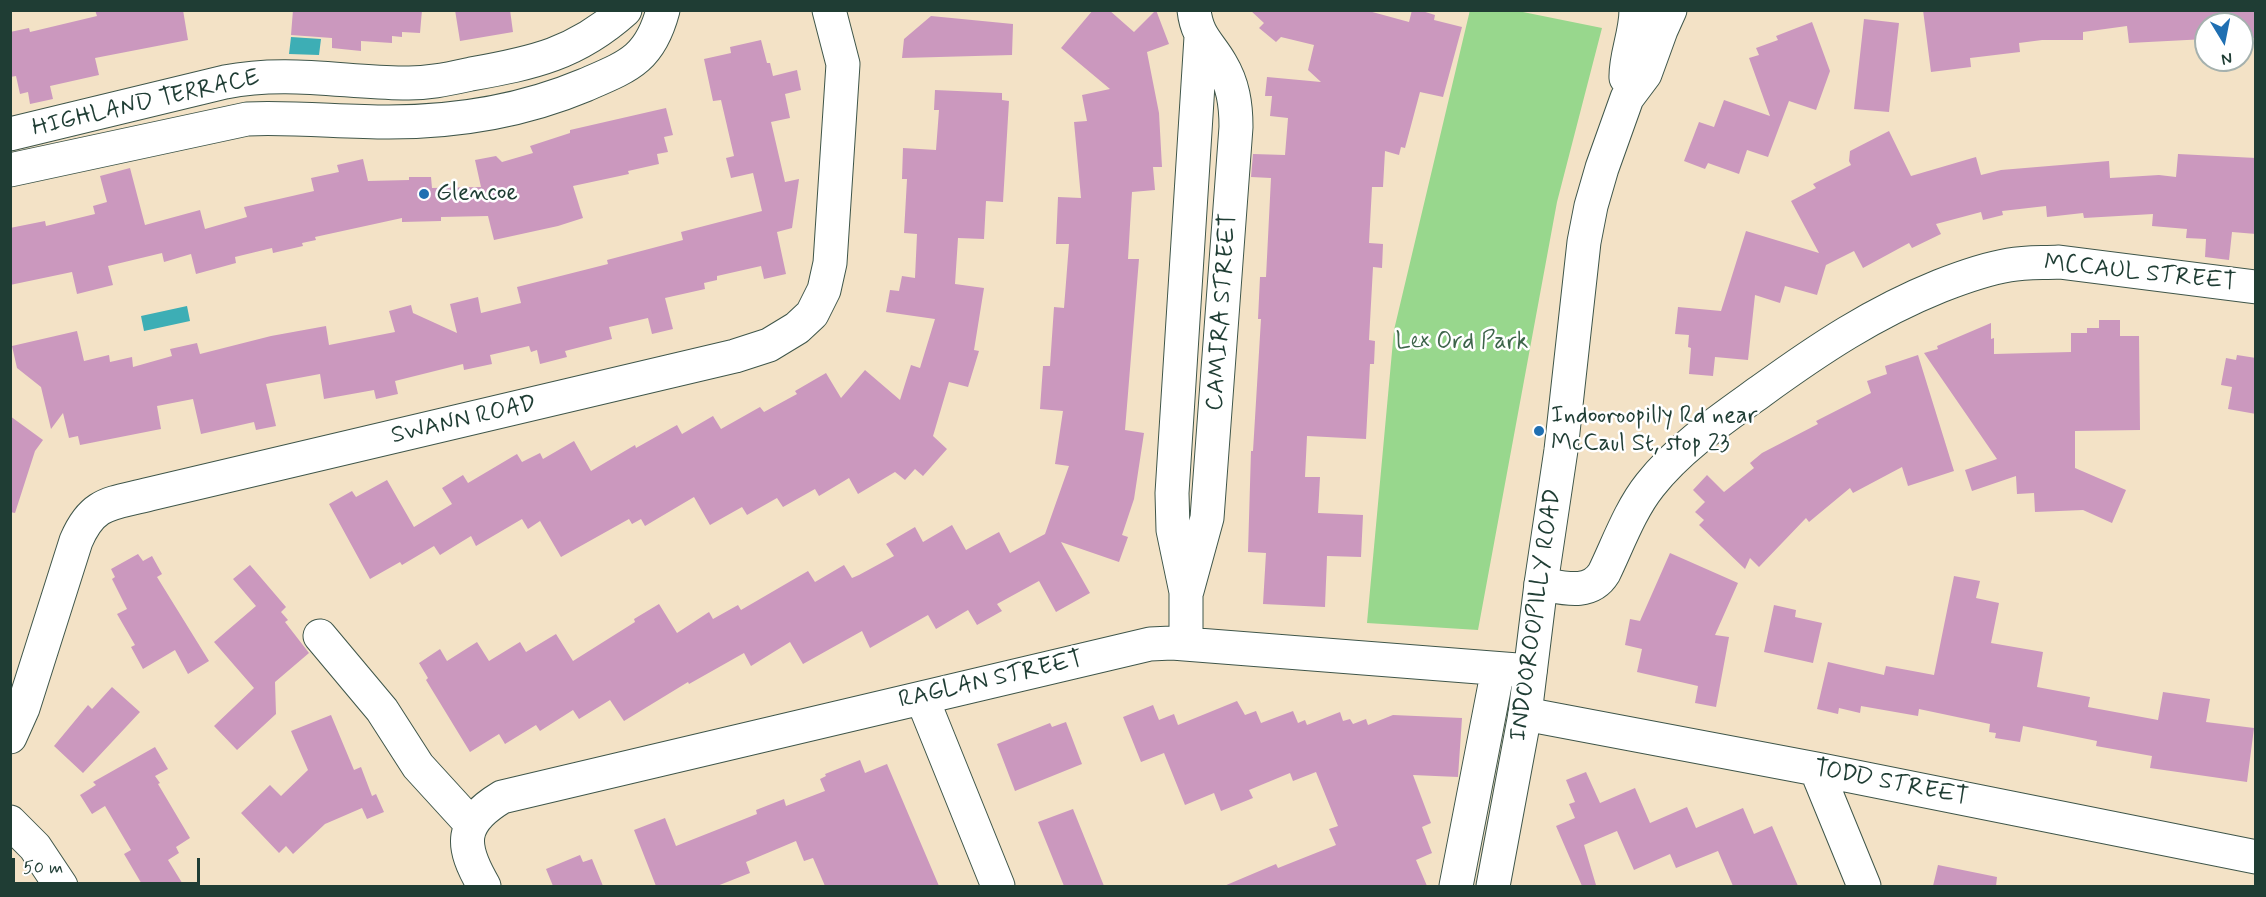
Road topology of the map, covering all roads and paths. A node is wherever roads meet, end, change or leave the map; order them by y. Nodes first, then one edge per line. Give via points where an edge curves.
1 (625, 10) edge
2 (663, 10) edge
3 (829, 10) edge
4 (851, 10) edge
5 (1636, 10) edge
6 (1670, 10) edge
7 (1194, 20) edge
8 (843, 64) junction
9 (1627, 98) junction
10 (10, 134) edge
11 (10, 170) edge
12 (2256, 286) edge
13 (1541, 584) junction
14 (320, 636) dead end
15 (1186, 644) junction
16 (1498, 669) junction
17 (1530, 671) junction
18 (922, 698) junction
19 (1525, 714) junction
20 (10, 737) edge
21 (1816, 769) junction
22 (10, 822) edge
23 (471, 824) junction
24 (2256, 857) edge
25 (61, 886) edge
26 (484, 886) edge
27 (998, 886) edge
28 (1456, 886) edge
29 (1493, 886) edge
30 (1864, 886) edge

1 - 10 street, HIGHLAND TERRACE via 565,51 500,69 418,83 256,77
2 - 11 street, HIGHLAND TERRACE via 655,37 635,61 532,105 425,121 247,119
3 - 8 street, SWANN ROAD
4 - 8 street, SWANN ROAD via 852,41
5 - 9 street, INDOOROOPILLY ROAD via 1634,41 1626,69
6 - 9 street, INDOOROOPILLY ROAD via 1645,74
7 - 15 street, CAMIRA STREET via 1228,78 1236,127 1207,518 1186,592
8 - 20 street, SWANN ROAD via 830,263 819,303 797,328 769,345 735,356 159,492 98,510 87,518 76,541 23,708
9 - 13 street, INDOOROOPILLY ROAD via 1602,168 1588,224
12 - 13 street, MCCAUL STREET via 2043,262 1992,268 1915,296 1832,341 1715,424 1671,462 1642,495 1596,584 1584,589
13 - 17 street, INDOOROOPILLY ROAD
14 - 23 street via 382,710 418,766
15 - 16 street, RAGLAN STREET
15 - 18 street, RAGLAN STREET via 1150,644
16 - 17 street, RAGLAN STREET
16 - 28 street, INDOOROOPILLY ROAD
17 - 19 street, INDOOROOPILLY ROAD
18 - 23 street, RAGLAN STREET via 502,796 483,808
18 - 27 street
19 - 21 street, TODD STREET
19 - 29 street, INDOOROOPILLY ROAD
21 - 24 street, TODD STREET
21 - 30 street
22 - 25 street via 36,847
23 - 26 street via 469,858

